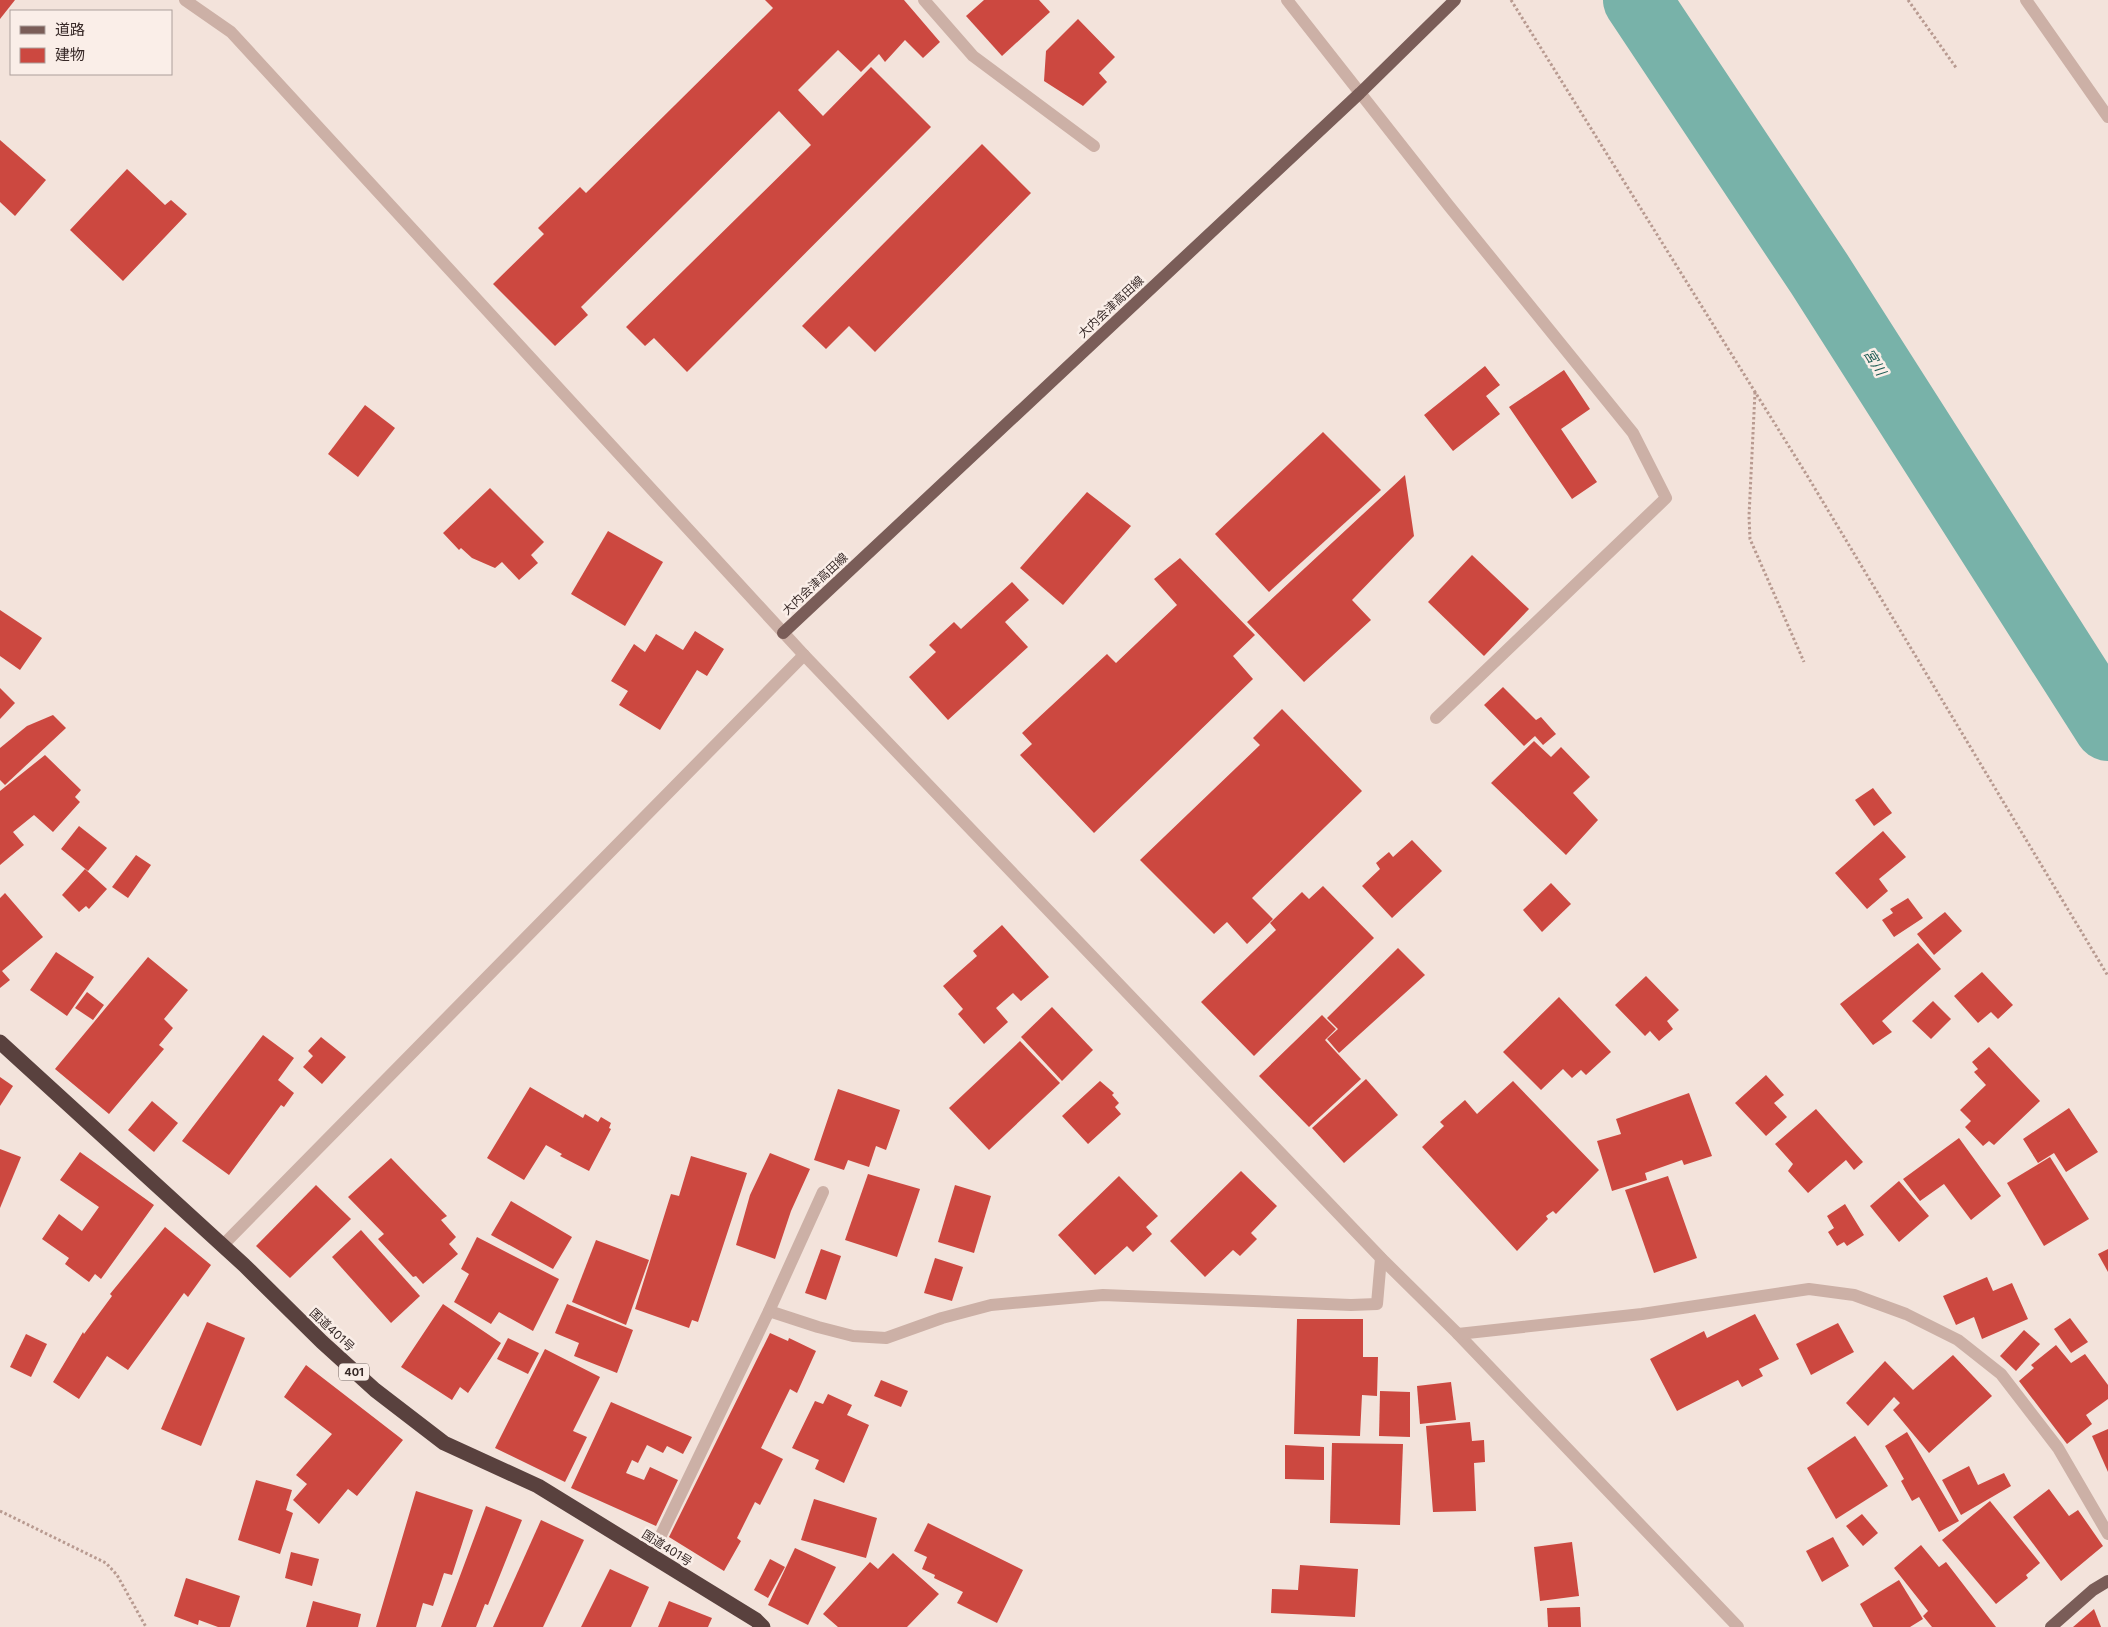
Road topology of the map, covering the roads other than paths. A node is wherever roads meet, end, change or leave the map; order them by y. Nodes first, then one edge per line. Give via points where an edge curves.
1 (185, 0) edge
2 (924, 0) edge
3 (1287, 0) edge
4 (1455, 0) edge
5 (2026, 0) edge
6 (1360, 93) junction
7 (2108, 117) edge
8 (1094, 146) dead end
9 (783, 633) junction
10 (804, 655) junction
11 (1436, 718) dead end
12 (0, 1042) edge
13 (823, 1192) dead end
14 (222, 1246) junction
15 (1381, 1258) junction
16 (769, 1311) junction
17 (1458, 1334) junction
18 (2108, 1534) edge
19 (651, 1556) junction
20 (2108, 1581) edge
21 (763, 1627) edge
22 (1738, 1627) edge
23 (2051, 1627) edge

1 - 9 street via 231,32
2 - 8 street via 973,56
3 - 6 street
4 - 6 main road, 大内会津高田線
5 - 7 street
6 - 9 main road, 大内会津高田線
6 - 11 street via 1633,433 1666,498
9 - 10 street
10 - 14 street
10 - 15 street
12 - 14 highway, 国道401号 / 401
13 - 16 street
14 - 19 highway, 国道401号 / 401 via 375,1390 444,1443 538,1486
15 - 16 street via 1377,1304 1103,1295 991,1304 886,1338 853,1336 818,1328
15 - 17 street
16 - 19 street
17 - 18 street via 1642,1314 1809,1289 1854,1295 1906,1314 1958,1340 2001,1374 2058,1448
17 - 22 street
19 - 21 highway, 国道401号 / 401
20 - 23 main road

